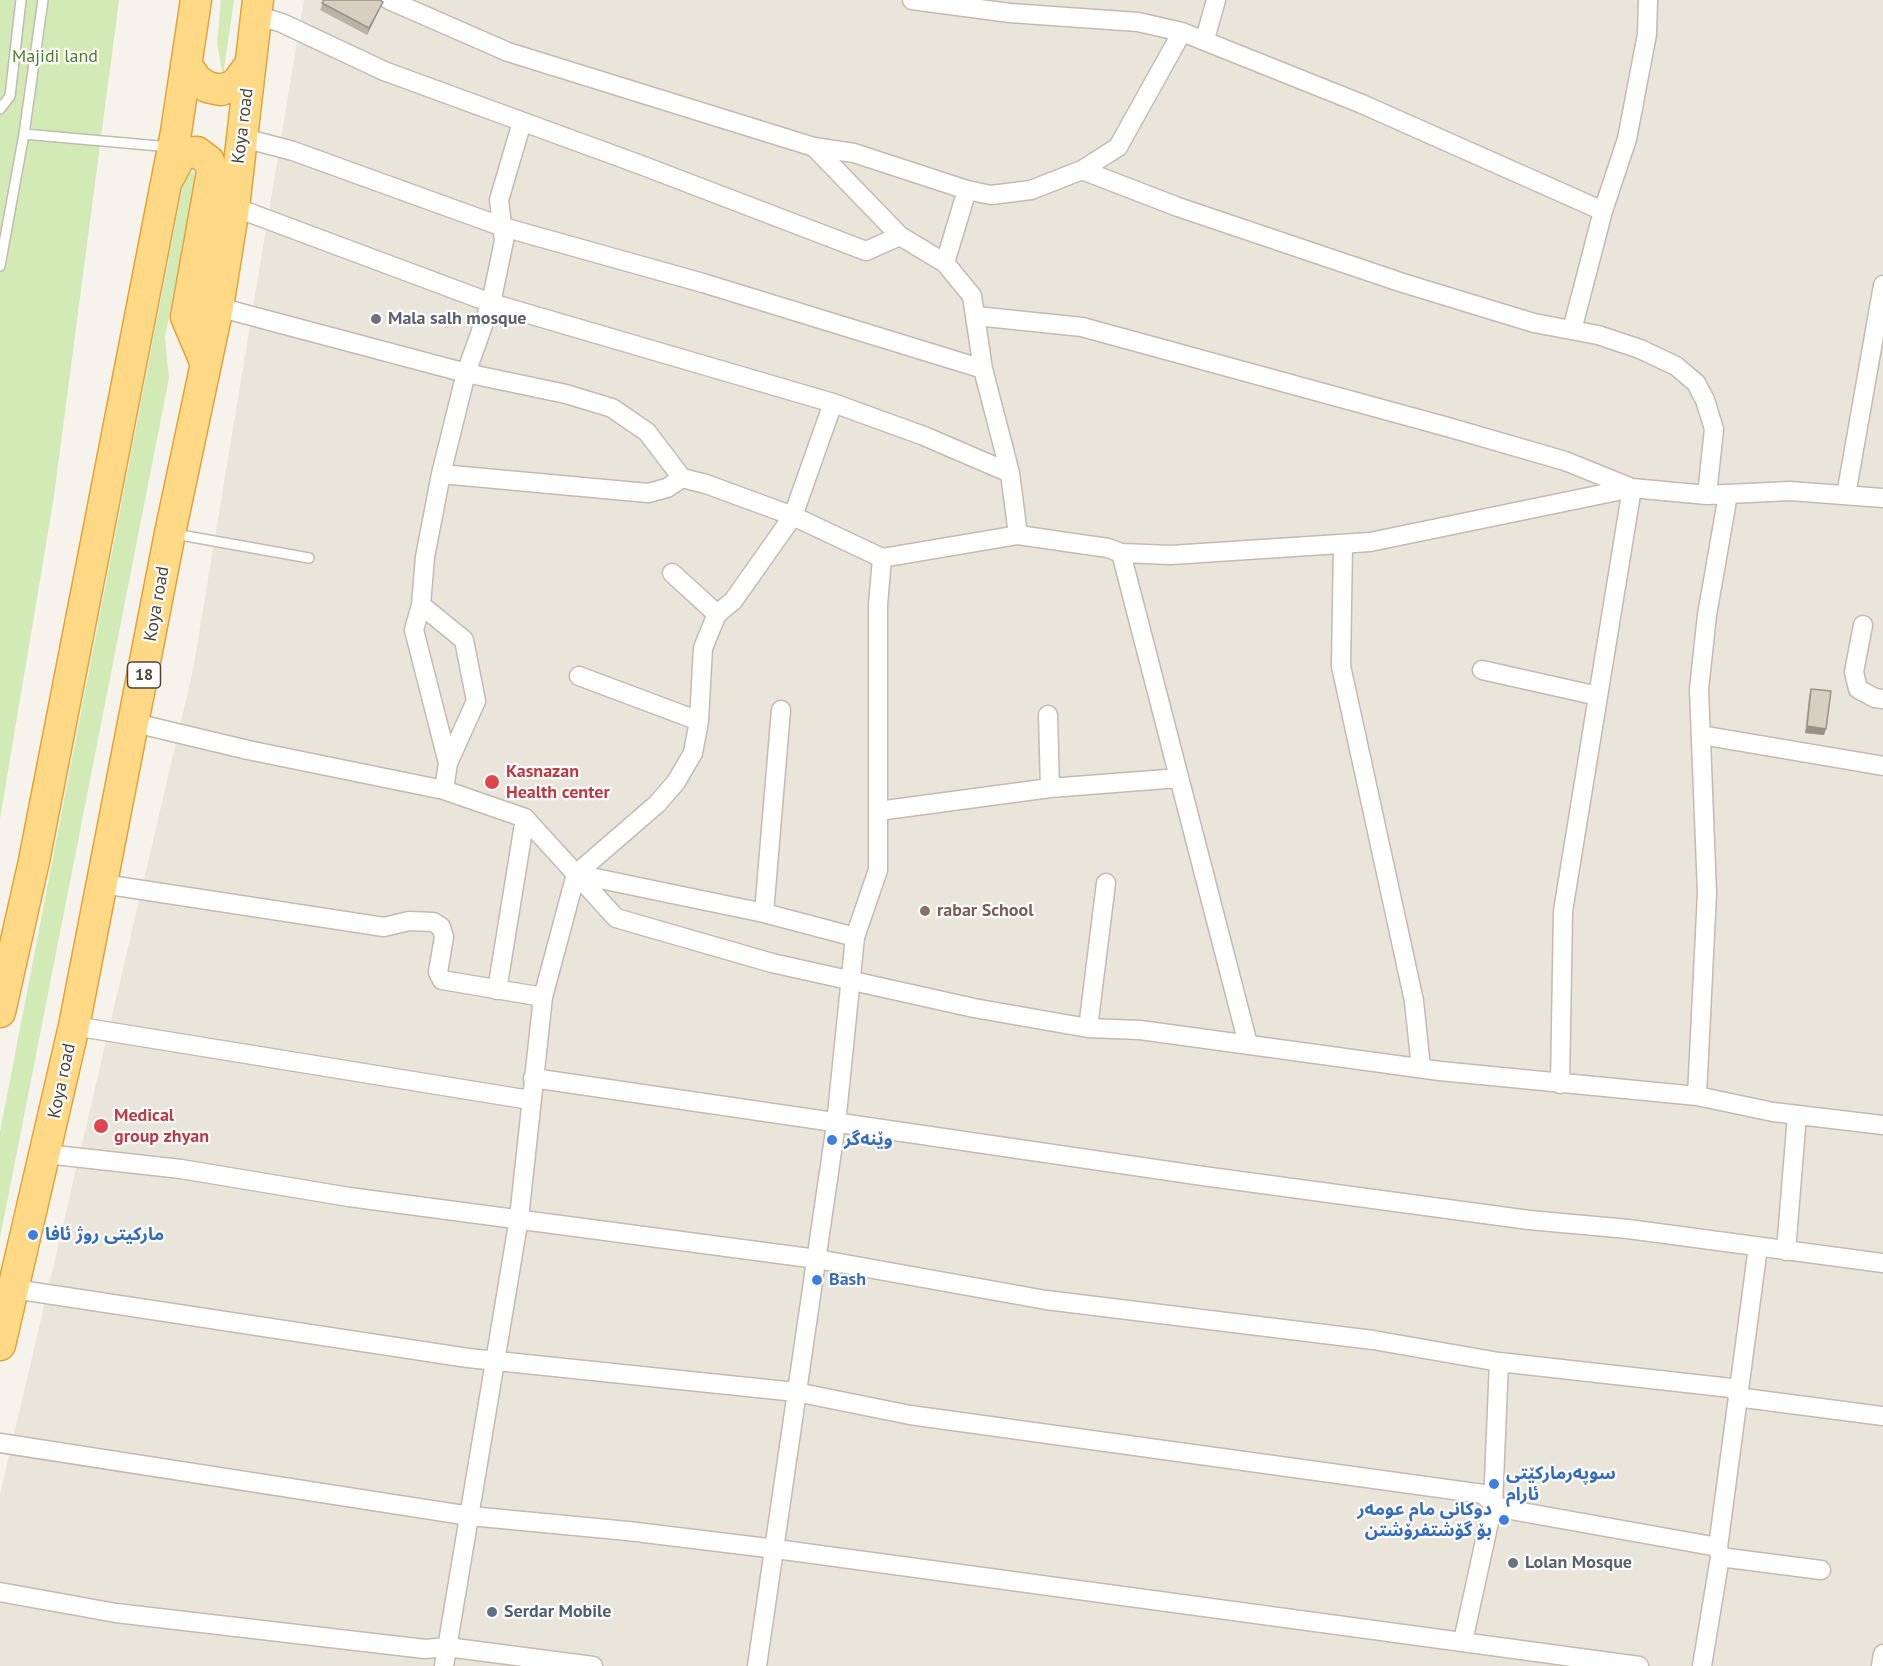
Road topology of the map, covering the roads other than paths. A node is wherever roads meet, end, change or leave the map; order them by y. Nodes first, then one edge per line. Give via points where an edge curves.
1 (21, 0) edge
2 (43, 0) edge
3 (196, 0) edge
4 (390, 0) edge
5 (912, 0) edge
6 (1216, 0) edge
7 (1648, 0) edge
8 (257, 7) edge
9 (1182, 32) junction
10 (1205, 39) junction
11 (186, 64) junction
12 (250, 65) junction
13 (0, 109) edge
14 (522, 122) junction
15 (24, 134) junction
16 (240, 137) junction
17 (173, 147) junction
18 (814, 147) junction
19 (1082, 170) junction
20 (165, 185) junction
21 (967, 190) junction
22 (234, 207) junction
23 (1603, 211) junction
24 (5, 219) edge
25 (502, 227) junction
26 (900, 236) junction
27 (945, 263) junction
28 (0, 266) edge
29 (1883, 285) edge
30 (491, 303) junction
31 (218, 307) junction
32 (976, 316) junction
33 (1572, 330) junction
34 (206, 364) junction
35 (983, 369) junction
36 (466, 374) junction
37 (833, 403) junction
38 (1010, 473) junction
39 (441, 474) junction
40 (682, 478) junction
41 (1632, 488) junction
42 (1707, 495) junction
43 (1728, 495) junction
44 (1846, 495) junction
45 (1883, 498) edge
46 (793, 516) junction
47 (170, 533) junction
48 (1018, 536) junction
49 (1343, 544) junction
50 (1121, 553) junction
51 (309, 558) dead end
52 (882, 558) junction
53 (672, 573) dead end
54 (421, 605) junction
55 (717, 614) junction
56 (1863, 625) dead end
57 (1482, 670) dead end
58 (579, 676) dead end
59 (1598, 696) junction
60 (1883, 699) edge
61 (781, 710) dead end
62 (1048, 715) dead end
63 (699, 721) junction
64 (135, 723) junction
65 (1701, 735) junction
66 (448, 763) junction
67 (1883, 766) edge
68 (1179, 778) junction
69 (1050, 788) junction
70 (444, 790) junction
71 (878, 811) junction
72 (525, 819) junction
73 (576, 874) junction
74 (1106, 883) dead end
75 (103, 884) junction
76 (764, 913) junction
77 (855, 937) junction
78 (851, 979) junction
79 (497, 990) junction
80 (543, 997) junction
81 (0, 1012) edge
82 (74, 1026) junction
83 (1088, 1028) junction
84 (1248, 1044) junction
85 (1420, 1068) junction
86 (533, 1078) junction
87 (1560, 1084) junction
88 (1697, 1096) junction
89 (530, 1100) junction
90 (1797, 1115) junction
91 (836, 1125) junction
92 (1883, 1125) edge
93 (46, 1154) junction
94 (519, 1218) junction
95 (1758, 1247) junction
96 (1786, 1251) junction
97 (817, 1259) junction
98 (1883, 1263) edge
99 (14, 1289) junction
100 (0, 1345) edge
101 (496, 1360) junction
102 (1499, 1362) junction
103 (796, 1392) junction
104 (1738, 1393) junction
105 (1883, 1416) edge
106 (0, 1443) edge
107 (1493, 1504) junction
108 (470, 1516) junction
109 (776, 1549) junction
110 (1719, 1552) junction
111 (1821, 1570) dead end
112 (0, 1592) edge
113 (1463, 1641) junction
114 (447, 1647) junction
115 (1883, 1654) edge
116 (444, 1666) edge
117 (593, 1666) edge
118 (757, 1666) edge
119 (1639, 1666) edge
120 (1702, 1666) edge
121 (1881, 1666) edge

1 - 13 lane via 10,96
2 - 15 lane
3 - 11 highway
4 - 18 street via 508,52
5 - 9 street via 1010,13 1138,21
6 - 10 street
7 - 23 street via 1647,34 1627,139
8 - 12 highway, Koya road / 18
8 - 14 street via 384,71
9 - 10 street
9 - 19 street via 1118,147
10 - 23 street
11 - 12 highway via 196,79 221,90 235,85
11 - 17 highway
12 - 16 highway, Koya road / 18
14 - 25 street via 499,200
14 - 26 street via 866,251
15 - 17 lane
15 - 24 lane
16 - 22 highway, Koya road / 18
16 - 25 street via 293,151
17 - 20 highway
18 - 21 street via 854,153
18 - 26 street
19 - 21 street via 1031,190 991,195
19 - 33 street via 1178,207 1403,283 1534,323
20 - 34 highway via 180,157 187,153 197,152 209,161 212,172 186,317
20 - 81 highway via 34,861
21 - 27 street
22 - 30 street
22 - 31 highway, Koya road / 18
23 - 33 street
24 - 28 lane
25 - 30 street via 504,241
25 - 35 street via 703,283
26 - 27 street
27 - 32 street via 972,296
29 - 44 street
30 - 36 street
30 - 37 street
31 - 34 highway, Koya road / 18
31 - 36 street
32 - 35 street
32 - 41 street via 1082,327 1565,461
33 - 42 street via 1640,349 1676,366 1696,383 1714,429
34 - 47 highway, Koya road / 18
35 - 38 street
36 - 39 street
36 - 40 street via 566,394 612,408 647,432
37 - 38 street
37 - 46 street
38 - 48 street
39 - 40 street via 648,493 667,489
39 - 54 street via 425,557
40 - 46 street
41 - 42 street
41 - 49 street via 1532,511
41 - 59 street
42 - 43 street
43 - 44 street via 1790,491
43 - 65 street via 1705,625 1699,688
44 - 45 street
46 - 52 street
46 - 55 street via 733,602
47 - 51 lane
47 - 64 highway, Koya road / 18
48 - 50 street
48 - 52 street
49 - 50 street via 1172,555
49 - 85 street via 1341,666 1414,1002
50 - 68 street
52 - 71 street via 878,605
53 - 55 street
54 - 66 street via 414,630
54 - 66 street via 464,640 476,701
55 - 63 street via 703,648
56 - 60 street via 1854,672 1858,689
57 - 59 street
58 - 63 street
59 - 87 street via 1563,911
61 - 76 street
62 - 69 street
63 - 73 street via 690,759 676,782 633,826
64 - 70 street
64 - 75 highway, Koya road / 18
65 - 67 street
65 - 88 street via 1707,893
66 - 70 street
68 - 69 street
68 - 84 street
69 - 71 street
70 - 72 street
71 - 77 street via 878,870
72 - 73 street
72 - 79 street
73 - 76 street
73 - 78 street via 616,918 772,963
73 - 80 street
74 - 83 street
75 - 79 street via 384,927 409,921 433,922 441,927 444,937 439,977
75 - 82 highway, Koya road / 18
76 - 77 street
77 - 78 street
78 - 83 street via 974,1008
78 - 91 street
79 - 80 street
80 - 86 street
82 - 89 street
82 - 93 highway, Koya road / 18
83 - 84 street via 1140,1030
84 - 85 street
85 - 87 street
86 - 89 street
86 - 91 street
87 - 88 street
88 - 90 street
89 - 94 street
90 - 92 street
90 - 96 street
91 - 95 street
91 - 97 street
93 - 94 street via 181,1169 349,1197
93 - 99 highway, Koya road / 18
94 - 97 street
94 - 101 street
95 - 96 street
95 - 104 street
96 - 98 street
97 - 102 street via 1046,1300 1373,1340
97 - 103 street
99 - 100 highway, Koya road / 18
99 - 101 street
101 - 103 street
101 - 108 street
102 - 104 street via 1731,1388
102 - 107 street
103 - 107 street via 910,1415 1484,1494
103 - 109 street
104 - 105 street via 1744,1398
104 - 110 street
106 - 108 street
107 - 110 street
107 - 113 street
108 - 109 street
108 - 114 street
109 - 113 street
109 - 118 street
110 - 111 street
110 - 120 street
112 - 114 street via 116,1613 425,1649
113 - 119 street
114 - 116 street
114 - 117 street
115 - 121 street

